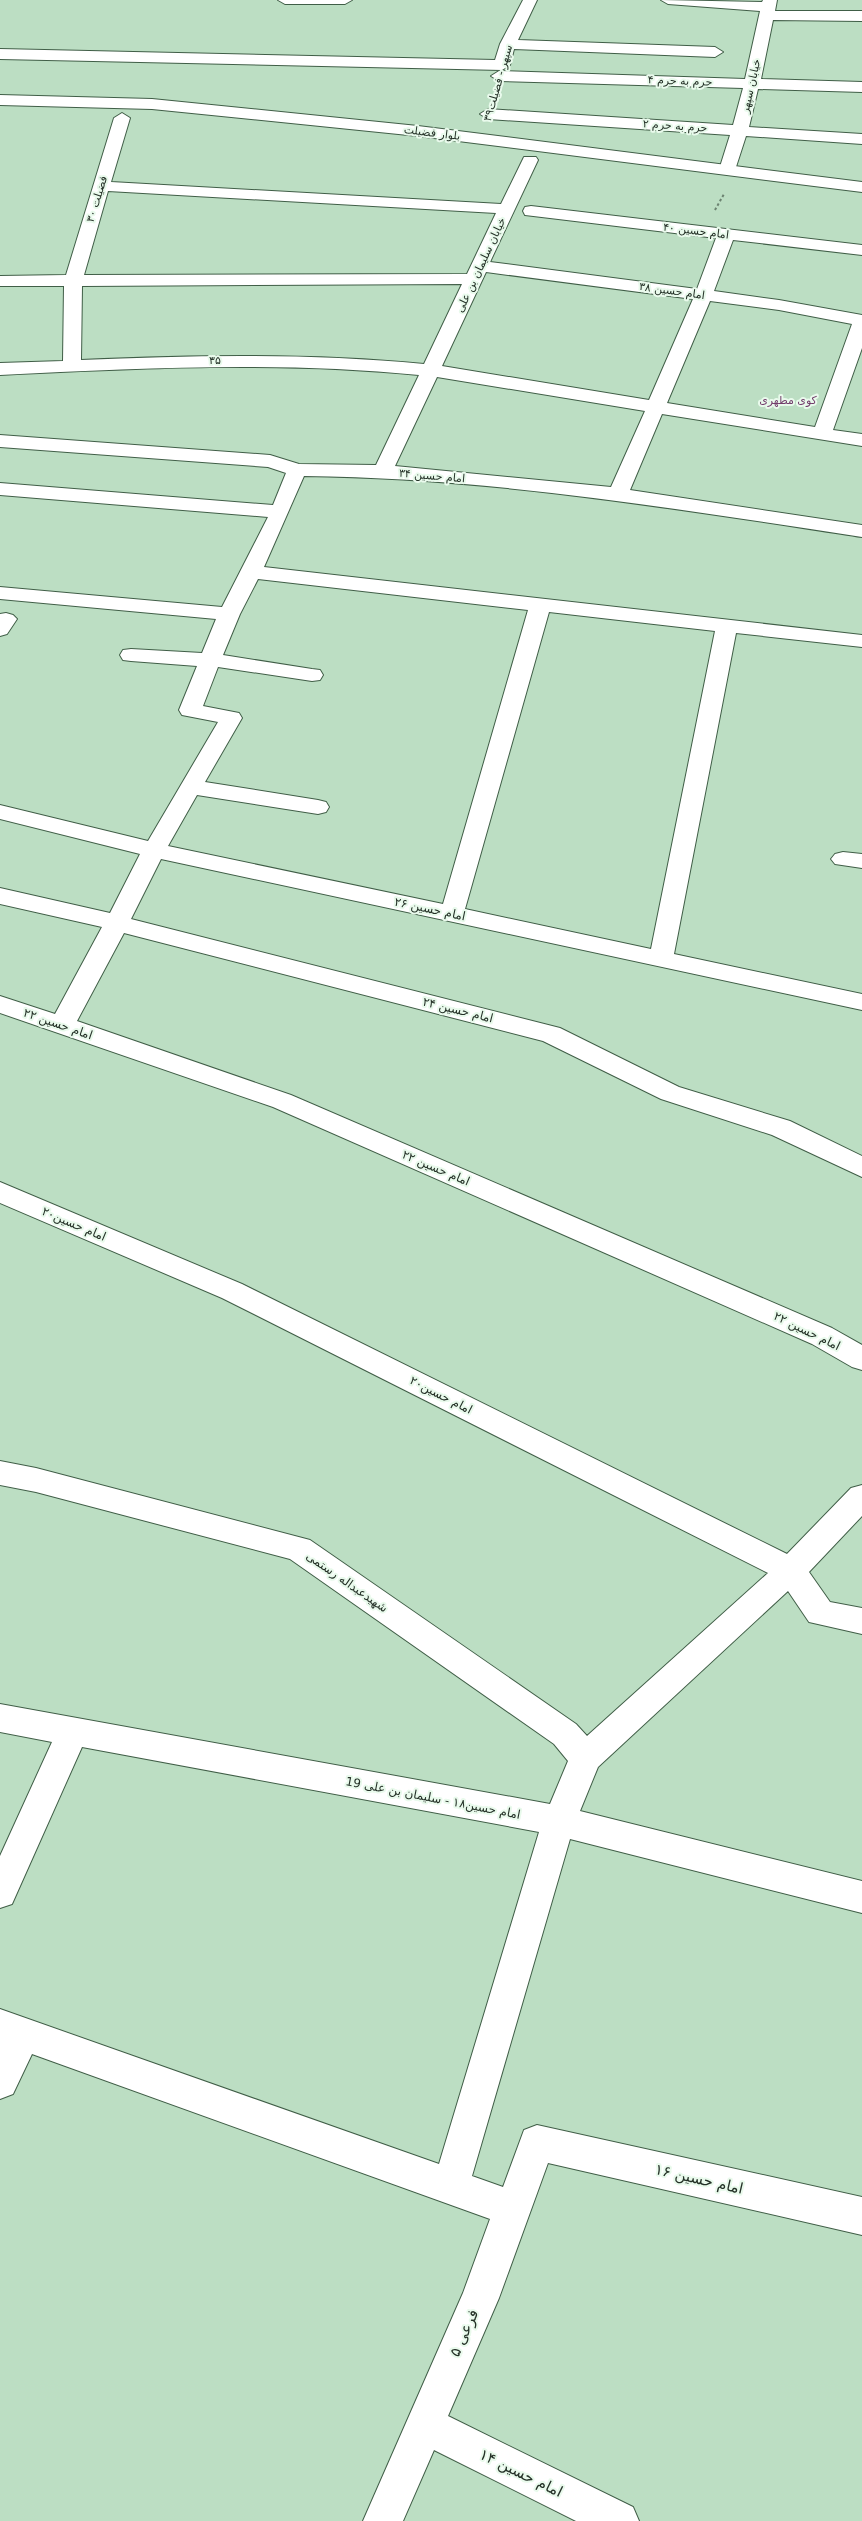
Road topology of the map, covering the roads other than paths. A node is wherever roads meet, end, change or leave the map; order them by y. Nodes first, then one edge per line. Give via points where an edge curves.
1 (285, 0) edge
2 (345, 0) edge
3 (530, 0) edge
4 (668, 0) edge
5 (769, 7) edge
6 (862, 16) edge
7 (508, 44) junction
8 (715, 52) dead end
9 (0, 54) edge
10 (500, 71) junction
11 (753, 84) junction
12 (862, 87) edge
13 (0, 100) edge
14 (207, 110) junction
15 (488, 114) junction
16 (0, 115) edge
17 (122, 118) junction
18 (141, 120) dead end
19 (197, 126) dead end
20 (740, 131) junction
21 (481, 139) junction
22 (862, 139) edge
23 (421, 148) dead end
24 (530, 160) junction
25 (727, 170) junction
26 (101, 186) junction
27 (862, 187) edge
28 (862, 201) edge
29 (507, 209) junction
30 (531, 211) dead end
31 (726, 235) junction
32 (862, 250) edge
33 (477, 273) junction
34 (0, 281) edge
35 (73, 281) junction
36 (704, 295) junction
37 (862, 321) edge
38 (72, 366) junction
39 (0, 369) edge
40 (430, 370) junction
41 (656, 406) junction
42 (822, 434) junction
43 (862, 440) edge
44 (0, 441) edge
45 (297, 470) junction
46 (382, 471) junction
47 (0, 488) edge
48 (618, 494) junction
49 (280, 512) junction
50 (862, 531) edge
51 (251, 572) junction
52 (0, 594) edge
53 (540, 605) junction
54 (229, 614) junction
55 (727, 626) junction
56 (862, 641) edge
57 (131, 656) dead end
58 (211, 660) junction
59 (312, 675) dead end
60 (189, 787) junction
61 (318, 807) dead end
62 (0, 812) edge
63 (154, 850) junction
64 (0, 896) edge
65 (452, 914) junction
66 (117, 923) junction
67 (661, 959) junction
68 (862, 1002) edge
69 (0, 1004) edge
70 (62, 1025) junction
71 (862, 1167) edge
72 (0, 1192) edge
73 (862, 1359) edge
74 (0, 1472) edge
75 (862, 1497) edge
76 (791, 1570) junction
77 (862, 1621) edge
78 (0, 1718) edge
79 (73, 1731) junction
80 (586, 1758) junction
81 (559, 1821) junction
82 (0, 1893) edge
83 (862, 1897) edge
84 (11, 2030) edge
85 (0, 2082) edge
86 (537, 2143) joint
87 (450, 2186) junction
88 (513, 2208) junction
89 (862, 2216) edge
90 (424, 2425) junction
91 (613, 2520) edge
92 (383, 2521) edge

1 - 2 street
3 - 7 street, سپهر - فضیلت۳۹
4 - 5 street
5 - 6 street
5 - 11 street, خیابان سپهر
7 - 8 street
7 - 10 street, سپهر - فضیلت۳۹
9 - 10 street, حرم به حرم ۴
10 - 11 street, حرم به حرم ۴
10 - 15 street, سپهر - فضیلت۳۹
11 - 12 street, حرم به حرم ۴
11 - 20 street, خیابان سپهر
13 - 14 street, بلوار فضیلت via 152,104
14 - 19 street
14 - 21 street, بلوار فضیلت
15 - 20 street, حرم به حرم ۲
15 - 21 street, سپهر - فضیلت۳۹
16 - 17 street
17 - 18 street
17 - 26 street, فضیلت ۳۰
20 - 22 street, حرم به حرم ۲
20 - 25 street, خیابان سپهر
21 - 25 street, بلوار فضیلت
23 - 24 street, بلوار فضیلت
24 - 28 street, بلوار فضیلت
24 - 29 street, خیابان سلیمان بن علی
25 - 27 street, بلوار فضیلت
26 - 29 street
26 - 35 street, فضیلت ۳۰
29 - 33 street, خیابان سلیمان بن علی
30 - 31 street, امام حسین ۴۰
31 - 32 street, امام حسین ۴۰
31 - 36 street
33 - 35 street, امام حسین ۳۸
33 - 36 street, امام حسین ۳۸
33 - 40 street, خیابان سلیمان بن علی
34 - 35 street, امام حسین ۳۸
35 - 38 street, فضیلت ۳۰
36 - 37 street, امام حسین ۳۸
36 - 41 street
37 - 42 street
38 - 39 street, ۳۵
38 - 40 street, ۳۵ via 208,360 374,363
40 - 41 street, ۳۵
40 - 46 street, خیابان سلیمان بن علی
41 - 42 street, ۳۵
41 - 48 street
42 - 43 street, ۳۵
44 - 45 street, امام حسین ۳۴ via 270,461
45 - 46 street, امام حسین ۳۴
45 - 49 street
46 - 48 street, امام حسین ۳۴
47 - 49 street
48 - 50 street, امام حسین ۳۴
49 - 51 street
51 - 53 street
51 - 54 street
52 - 54 street
53 - 55 street
53 - 65 street
54 - 58 street
55 - 56 street
55 - 67 street
57 - 58 street
58 - 59 street
58 - 60 street via 190,710 231,718
60 - 61 street
60 - 63 street
62 - 63 street, امام حسین ۲۶
63 - 65 street, امام حسین ۲۶
63 - 66 street
64 - 66 street, امام حسین ۲۴
65 - 67 street, امام حسین ۲۶
66 - 70 street
66 - 71 street, امام حسین ۲۴ via 552,1034 670,1093 781,1128
67 - 68 street, امام حسین ۲۶
69 - 70 street, امام حسین ۲۲
70 - 73 street, امام حسین ۲۲ via 282,1101 822,1336
72 - 76 street, امام حسین۲۰ via 232,1291
74 - 80 street, شهیدعبداله رستمی via 300,1549 565,1734
75 - 76 street
76 - 77 street, امام حسین۲۰ via 820,1613
76 - 80 street
78 - 79 street, امام حسین۱۸ - سلیمان بن علی 19
79 - 81 street, امام حسین۱۸ - سلیمان بن علی 19
79 - 82 street
80 - 81 street
81 - 83 street, امام حسین۱۸ - سلیمان بن علی 19
81 - 87 street
84 - 85 street
84 - 87 street
86 - 88 street, فرعی ۵
86 - 89 street, امام حسین ۱۶
87 - 88 street
88 - 90 street, فرعی ۵ via 480,2298
90 - 91 street, امام حسین ۱۴
90 - 92 street, فرعی ۵

